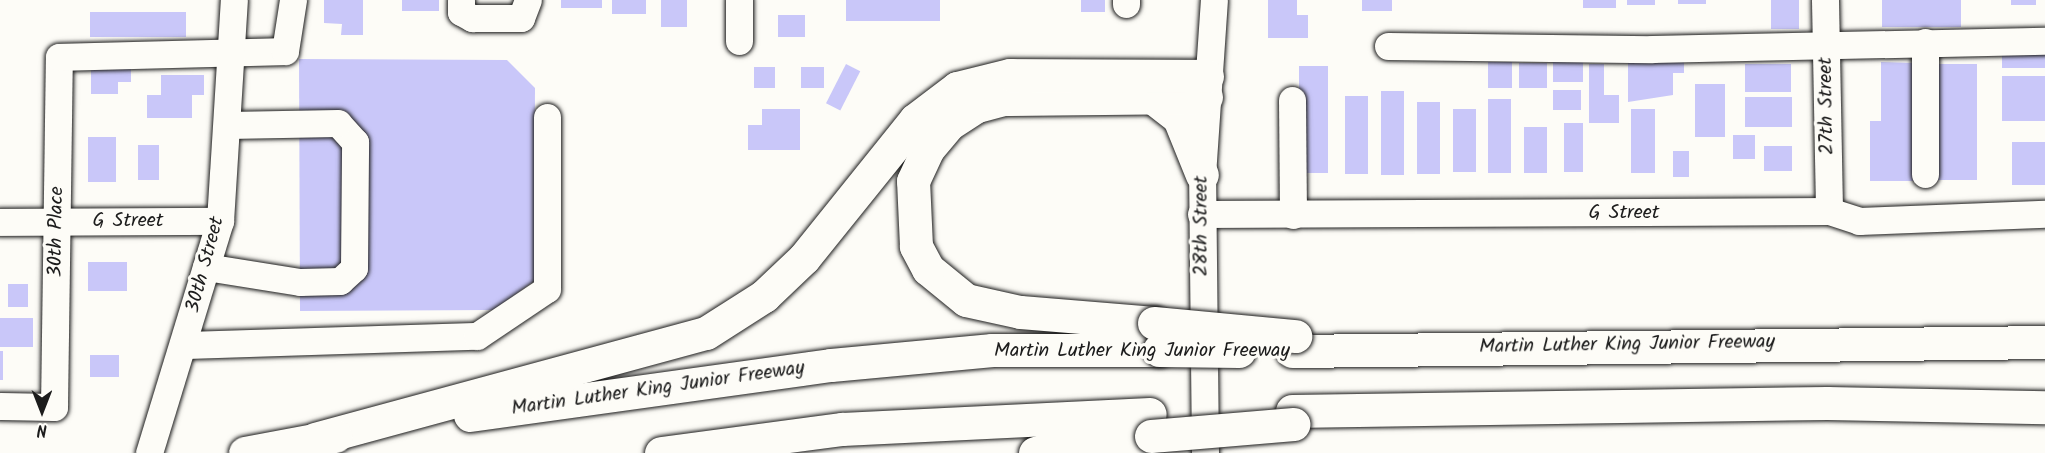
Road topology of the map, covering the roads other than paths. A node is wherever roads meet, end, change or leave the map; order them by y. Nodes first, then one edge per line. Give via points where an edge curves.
1 (234, 0) edge
2 (293, 0) edge
3 (461, 0) edge
4 (528, 0) edge
5 (739, 0) edge
6 (1214, 0) edge
7 (1825, 0) edge
8 (739, 41) dead end
9 (2045, 41) edge
10 (1925, 42) junction
11 (1826, 44) junction
12 (1388, 46) dead end
13 (233, 52) junction
14 (1207, 86) junction
15 (1156, 100) junction
16 (1292, 100) dead end
17 (547, 117) dead end
18 (227, 125) junction
19 (1202, 174) junction
20 (1925, 174) dead end
21 (1830, 212) junction
22 (1202, 214) junction
23 (2045, 214) edge
24 (1293, 215) junction
25 (220, 220) junction
26 (0, 222) edge
27 (57, 222) junction
28 (206, 267) junction
29 (1157, 336) junction
30 (2045, 342) edge
31 (184, 345) junction
32 (0, 406) edge
33 (2045, 406) edge
34 (1150, 425) junction
35 (315, 439) junction
36 (149, 453) edge
37 (245, 453) edge
38 (661, 453) edge
39 (1035, 453) edge
40 (1205, 453) edge

1 - 13 street, 30th Street
2 - 13 street via 285,51
3 - 4 street via 461,12 472,18 521,18
5 - 8 street
6 - 14 street, 28th Street
7 - 11 street, 27th Street
9 - 10 street
10 - 11 street
10 - 20 street
11 - 12 street via 1652,49
11 - 21 street, 27th Street
13 - 18 street, 30th Street
13 - 27 street, 30th Place via 59,57
14 - 15 highway
14 - 19 street, 28th Street
14 - 35 highway via 1010,75 957,88 915,120 811,252 764,296 706,333
15 - 19 highway via 1179,118
15 - 29 highway via 1033,96 977,106 949,124 928,148 913,181 910,212 915,246 928,269 966,300
16 - 24 street
17 - 31 street via 547,289 477,336
18 - 25 street, 30th Street
18 - 28 street via 338,123 355,142 354,268 340,281 300,282
19 - 22 street, 28th Street
21 - 23 street, G Street via 1859,221
21 - 24 street, G Street
22 - 24 street, G Street
22 - 40 street, 28th Street
25 - 27 street, G Street
25 - 28 street, 30th Street
26 - 27 street, G Street
27 - 32 street, 30th Place via 54,407
28 - 31 street, 30th Street
29 - 30 highway, Martin Luther King Junior Freeway, bridge via 1334,348
29 - 35 highway, Martin Luther King Junior Freeway via 831,365
31 - 36 street, 30th Street
33 - 34 highway via 1827,403 1432,409
34 - 38 highway via 842,429
34 - 39 highway
35 - 37 highway, Martin Luther King Junior Freeway

